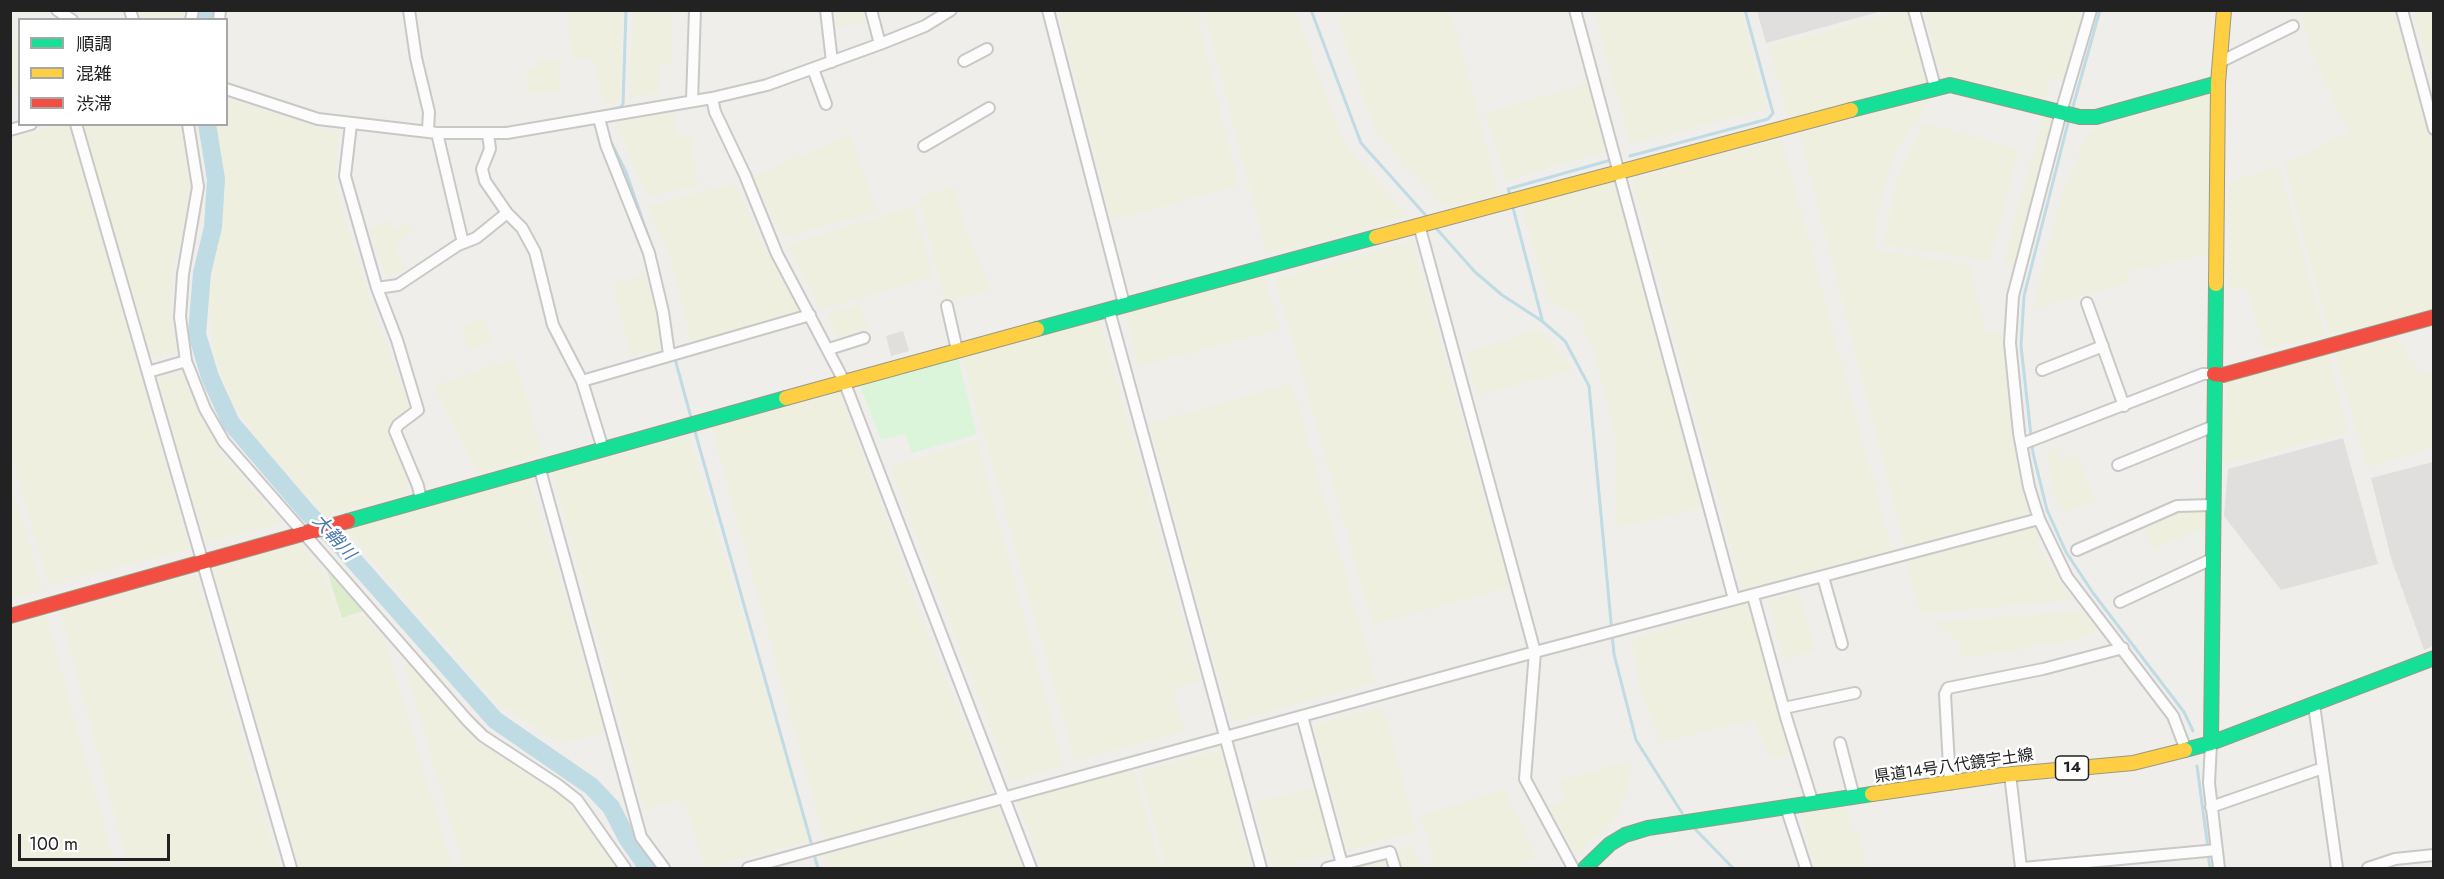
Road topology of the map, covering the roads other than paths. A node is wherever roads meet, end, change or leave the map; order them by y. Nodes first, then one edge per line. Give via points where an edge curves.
1 (409, 10) edge
2 (695, 10) edge
3 (826, 10) edge
4 (871, 10) edge
5 (951, 10) edge
6 (1048, 10) edge
7 (1575, 10) edge
8 (1914, 10) edge
9 (2091, 10) edge
10 (2224, 10) edge
11 (2402, 10) edge
12 (2293, 26) dead end
13 (880, 44) junction
14 (987, 49) dead end
15 (964, 61) dead end
16 (832, 62) junction
17 (2220, 62) junction
18 (813, 69) junction
19 (2218, 83) junction
20 (1935, 87) junction
21 (228, 90) edge
22 (712, 98) junction
23 (692, 100) junction
24 (826, 104) dead end
25 (989, 108) dead end
26 (2069, 114) junction
27 (599, 118) junction
28 (351, 124) junction
29 (77, 126) edge
30 (188, 126) edge
31 (2433, 129) edge
32 (433, 132) junction
33 (488, 134) junction
34 (924, 146) dead end
35 (1618, 171) junction
36 (507, 213) junction
37 (1421, 224) junction
38 (463, 243) junction
39 (377, 288) junction
40 (2087, 303) dead end
41 (1124, 304) junction
42 (947, 306) dead end
43 (1109, 310) junction
44 (810, 315) junction
45 (2433, 317) edge
46 (864, 338) dead end
47 (2103, 346) junction
48 (829, 349) junction
49 (957, 350) junction
50 (669, 354) junction
51 (186, 361) junction
52 (2042, 370) dead end
53 (148, 372) junction
54 (2214, 374) junction
55 (582, 381) junction
56 (844, 381) junction
57 (2124, 406) junction
58 (2214, 426) junction
59 (2026, 443) junction
60 (603, 449) junction
61 (2118, 465) dead end
62 (539, 466) junction
63 (421, 500) junction
64 (2212, 505) junction
65 (2039, 519) junction
66 (309, 532) junction
67 (2077, 550) dead end
68 (2212, 559) junction
69 (201, 563) junction
70 (1823, 577) junction
71 (1753, 596) junction
72 (1734, 599) junction
73 (2120, 602) dead end
74 (10, 616) edge
75 (1842, 644) dead end
76 (2123, 648) junction
77 (1535, 652) junction
78 (2433, 658) edge
79 (1855, 693) dead end
80 (2314, 705) junction
81 (1784, 708) junction
82 (1302, 716) junction
83 (1224, 736) junction
84 (1840, 743) dead end
85 (2211, 743) junction
86 (2186, 750) junction
87 (2323, 768) junction
88 (2010, 774) junction
89 (1950, 784) junction
90 (1003, 797) junction
91 (1854, 797) junction
92 (1814, 804) junction
93 (1786, 807) junction
94 (2211, 807) junction
95 (2215, 850) junction
96 (2433, 855) edge
97 (1342, 867) edge
98 (291, 868) edge
99 (625, 868) edge
100 (664, 868) edge
101 (748, 868) edge
102 (1031, 868) edge
103 (1261, 868) edge
104 (1327, 868) edge
105 (1395, 868) edge
106 (1572, 868) edge
107 (1586, 868) edge
108 (1806, 868) edge
109 (2022, 868) edge
110 (2220, 868) edge
111 (2337, 868) edge
112 (2368, 868) edge

1 - 32 street
2 - 23 street
3 - 16 street
4 - 13 street
5 - 13 street via 925,26
6 - 41 street
7 - 35 street
8 - 20 street
9 - 26 street
10 - 17 street
11 - 31 street
12 - 17 street
13 - 16 street
14 - 15 street
16 - 18 street
17 - 19 street
18 - 22 street
18 - 24 street
19 - 26 street via 2096,117
19 - 54 street
20 - 26 street via 1950,85
20 - 35 street
21 - 28 street via 318,119
22 - 23 street
22 - 44 street via 777,254
23 - 27 street
25 - 34 street
26 - 59 street via 2013,296 2010,343
27 - 33 street
27 - 50 street via 649,253
28 - 32 street
28 - 39 street via 345,176
29 - 53 street
30 - 51 street via 198,187 180,317
32 - 33 street
32 - 38 street
33 - 36 street via 490,149 482,169 490,191
35 - 37 street
35 - 72 street
36 - 38 street via 477,238
36 - 55 street via 522,228 535,252 553,325
37 - 41 street
37 - 77 street
38 - 39 street via 398,285
39 - 63 street via 418,410 395,431
40 - 47 street
41 - 43 street
42 - 49 street
43 - 49 street
43 - 83 street
44 - 48 street
44 - 50 street
45 - 54 street via 2223,375
46 - 48 street
47 - 52 street
47 - 57 street
48 - 56 street
49 - 56 street
50 - 55 street
51 - 53 street
51 - 66 street via 205,409 224,441
53 - 69 street
54 - 57 street via 2203,374
54 - 58 street
55 - 60 street
56 - 60 street
56 - 90 street
57 - 59 street
58 - 61 street
58 - 64 street
59 - 65 street via 2029,487
60 - 62 street
62 - 63 street
62 - 100 street via 641,837
63 - 66 street
64 - 67 street via 2177,506
64 - 68 street
65 - 70 street
65 - 76 street via 2067,577
66 - 69 street
66 - 99 street via 467,720 483,736 577,800
68 - 73 street
68 - 85 street
69 - 74 street
69 - 98 street
70 - 71 street
70 - 75 street
71 - 72 street
71 - 81 street
72 - 77 street
76 - 86 street via 2174,716
76 - 89 street via 1948,688 1945,694
77 - 82 street
77 - 106 street via 1525,779
78 - 80 street, 県道14号八代鏡宇土線 / 14
79 - 81 street
80 - 85 street, 県道14号八代鏡宇土線 / 14
80 - 87 street
81 - 92 street
82 - 83 street
82 - 97 street
83 - 90 street
83 - 103 street
84 - 91 street
85 - 86 street, 県道14号八代鏡宇土線 / 14
85 - 94 street
86 - 88 street, 県道14号八代鏡宇土線 / 14 via 2133,763
87 - 94 street
87 - 111 street
88 - 89 street, 県道14号八代鏡宇土線 / 14
88 - 109 street
89 - 91 street, 県道14号八代鏡宇土線 / 14
90 - 101 street
90 - 102 street
91 - 92 street, 県道14号八代鏡宇土線 / 14
92 - 93 street, 県道14号八代鏡宇土線 / 14
93 - 107 street, 県道14号八代鏡宇土線 / 14 via 1676,822 1625,835
93 - 108 street
94 - 95 street
95 - 109 street
95 - 110 street
96 - 112 street via 2395,859
97 - 104 street
97 - 105 street via 1390,852

